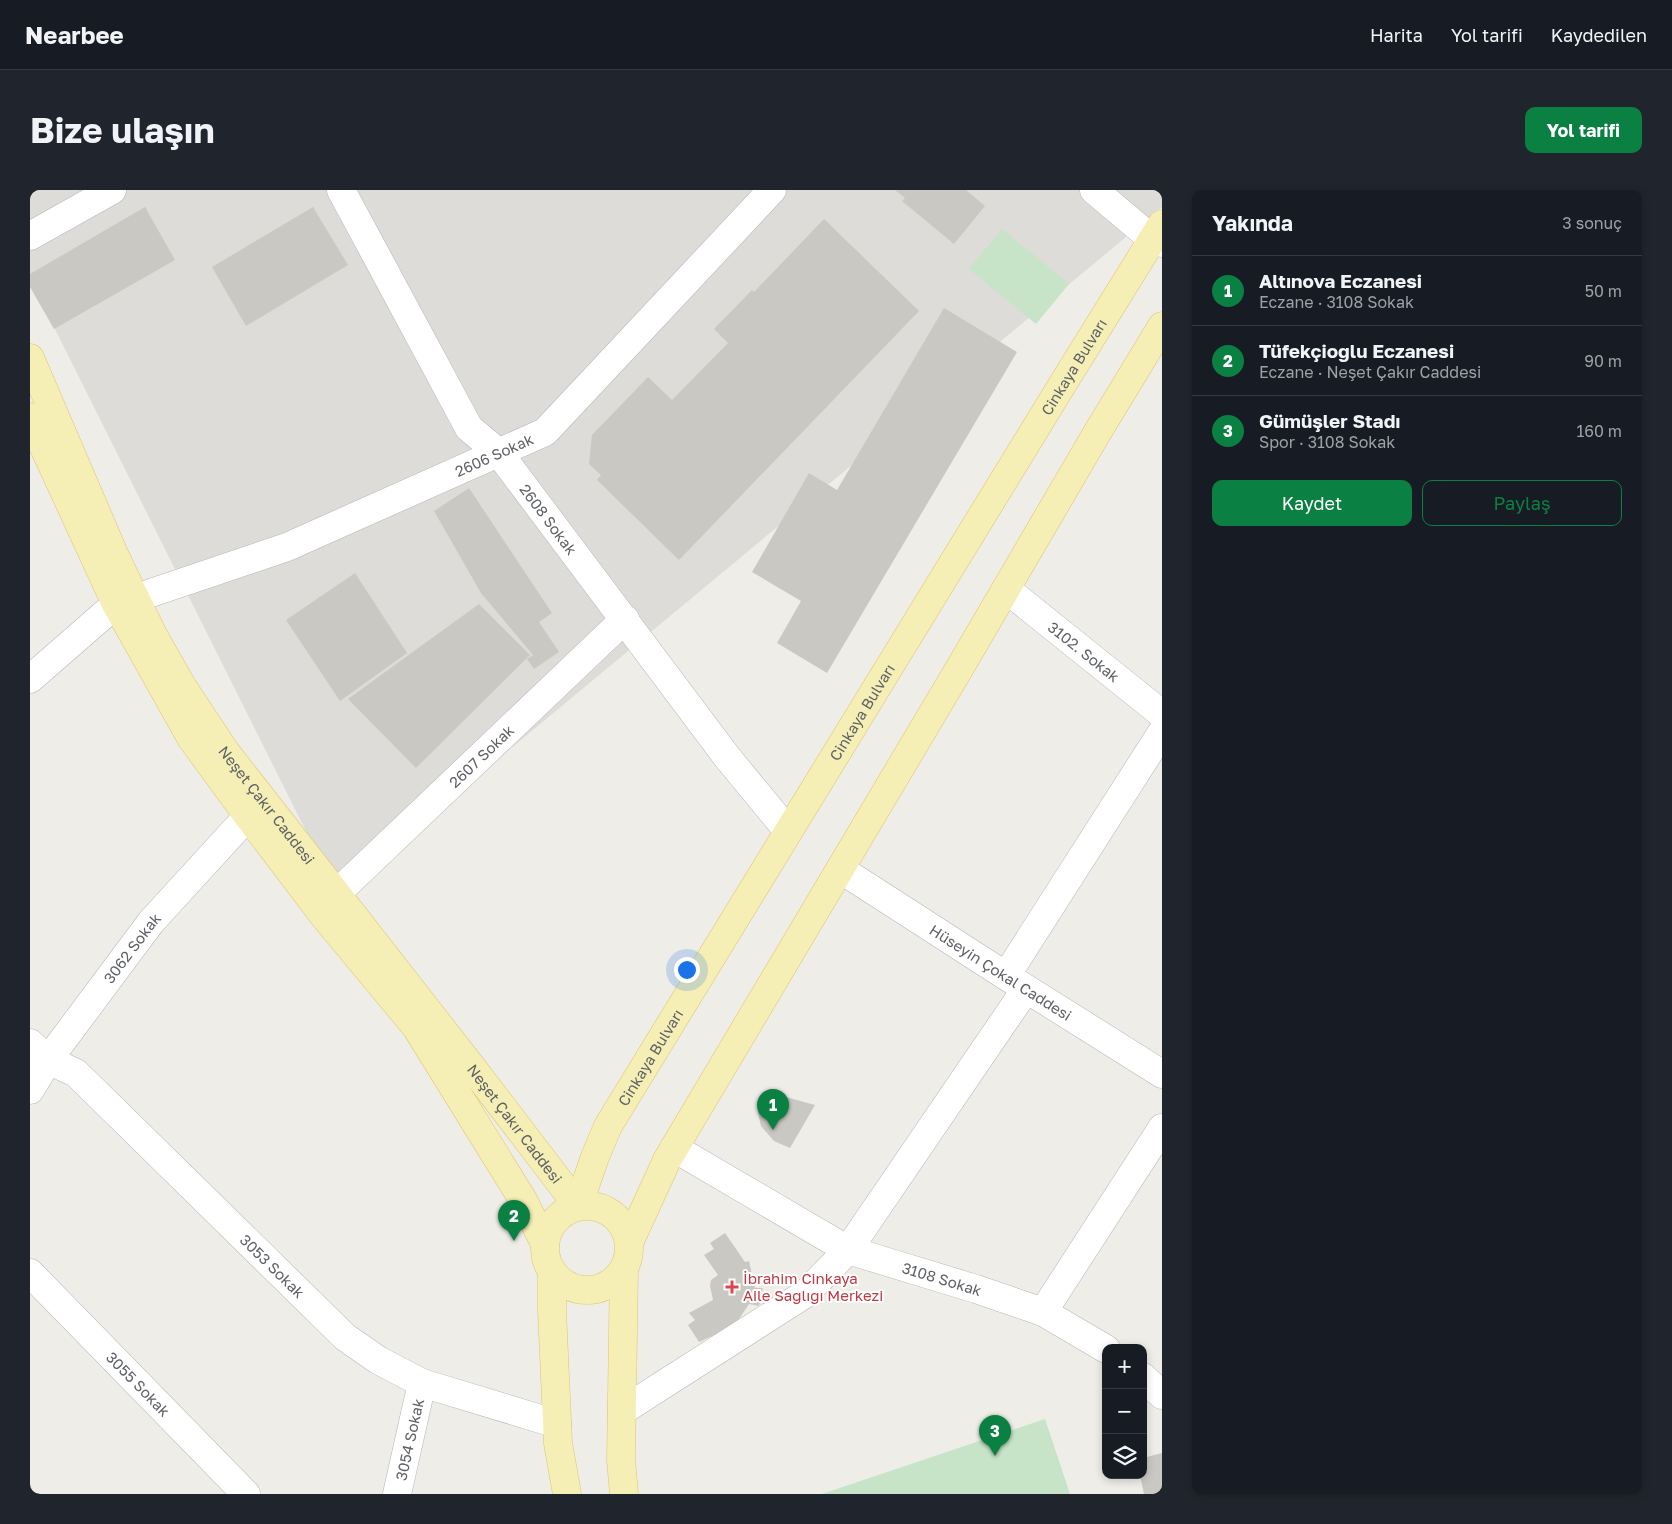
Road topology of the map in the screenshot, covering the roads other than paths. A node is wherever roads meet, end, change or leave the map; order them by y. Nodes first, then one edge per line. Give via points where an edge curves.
1 (112, 190) edge
2 (341, 190) edge
3 (772, 190) edge
4 (1094, 190) edge
5 (1159, 235) edge
6 (30, 236) edge
7 (1162, 326) edge
8 (30, 358) edge
9 (30, 417) edge
10 (499, 453) junction
11 (1006, 589) junction
12 (126, 601) junction
13 (625, 619) junction
14 (30, 680) edge
15 (1162, 714) edge
16 (1162, 732) edge
17 (248, 816) junction
18 (788, 831) junction
19 (840, 869) junction
20 (337, 893) junction
21 (1016, 983) junction
22 (39, 1051) edge
23 (1162, 1074) edge
24 (30, 1090) edge
25 (1162, 1128) edge
26 (674, 1148) junction
27 (578, 1206) junction
28 (629, 1243) junction
29 (545, 1244) junction
30 (848, 1250) junction
31 (624, 1269) junction
32 (552, 1272) junction
33 (30, 1273) edge
34 (1043, 1312) junction
35 (1102, 1347) edge
36 (1147, 1381) edge
37 (422, 1383) junction
38 (1162, 1394) edge
39 (622, 1412) junction
40 (557, 1424) junction
41 (243, 1493) edge
42 (397, 1494) edge
43 (567, 1494) edge
44 (624, 1494) edge

1 - 6 street
2 - 10 street, 2608 Sokak via 468,428
3 - 10 street, 2606 Sokak via 545,432
4 - 5 street
5 - 18 main road, Cinkaya Bulvarı
7 - 11 main road
8 - 12 main road, Neşet Çakır Caddesi via 114,554
9 - 12 main road, Neşet Çakır Caddesi
10 - 12 street, 2606 Sokak via 287,547
10 - 13 street, 2608 Sokak
11 - 15 street, 3102. Sokak
11 - 19 main road
12 - 14 street
12 - 17 main road, Neşet Çakır Caddesi via 192,738
12 - 20 main road, Neşet Çakır Caddesi via 153,635 224,751
13 - 18 street, 2608 Sokak via 727,757
13 - 20 street, 2607 Sokak
16 - 21 street
17 - 22 street, 3062 Sokak
17 - 29 main road, Neşet Çakır Caddesi via 323,915 416,1027 523,1200
18 - 27 main road, Cinkaya Bulvarı via 608,1126
19 - 21 street, Hüseyin Çokal Caddesi
19 - 26 main road
20 - 27 main road, Neşet Çakır Caddesi
21 - 23 street, Hüseyin Çokal Caddesi
21 - 30 street
22 - 24 street, 3062 Sokak
22 - 37 street, 3053 Sokak via 76,1073 345,1337 378,1360
25 - 34 street
26 - 28 main road
26 - 30 street, 3108 Sokak
27 - 28 main road via 590,1205 612,1213 626,1231
27 - 29 main road via 556,1220 548,1231
28 - 31 main road
29 - 32 main road
30 - 34 street, 3108 Sokak via 976,1288
30 - 39 street via 805,1294
31 - 32 main road via 602,1288 588,1290 562,1282
31 - 39 main road
32 - 40 main road
33 - 41 street, 3055 Sokak
34 - 35 street, 3108 Sokak
36 - 38 street
37 - 40 street, 3053 Sokak
37 - 42 street, 3054 Sokak
39 - 44 main road
40 - 43 main road

